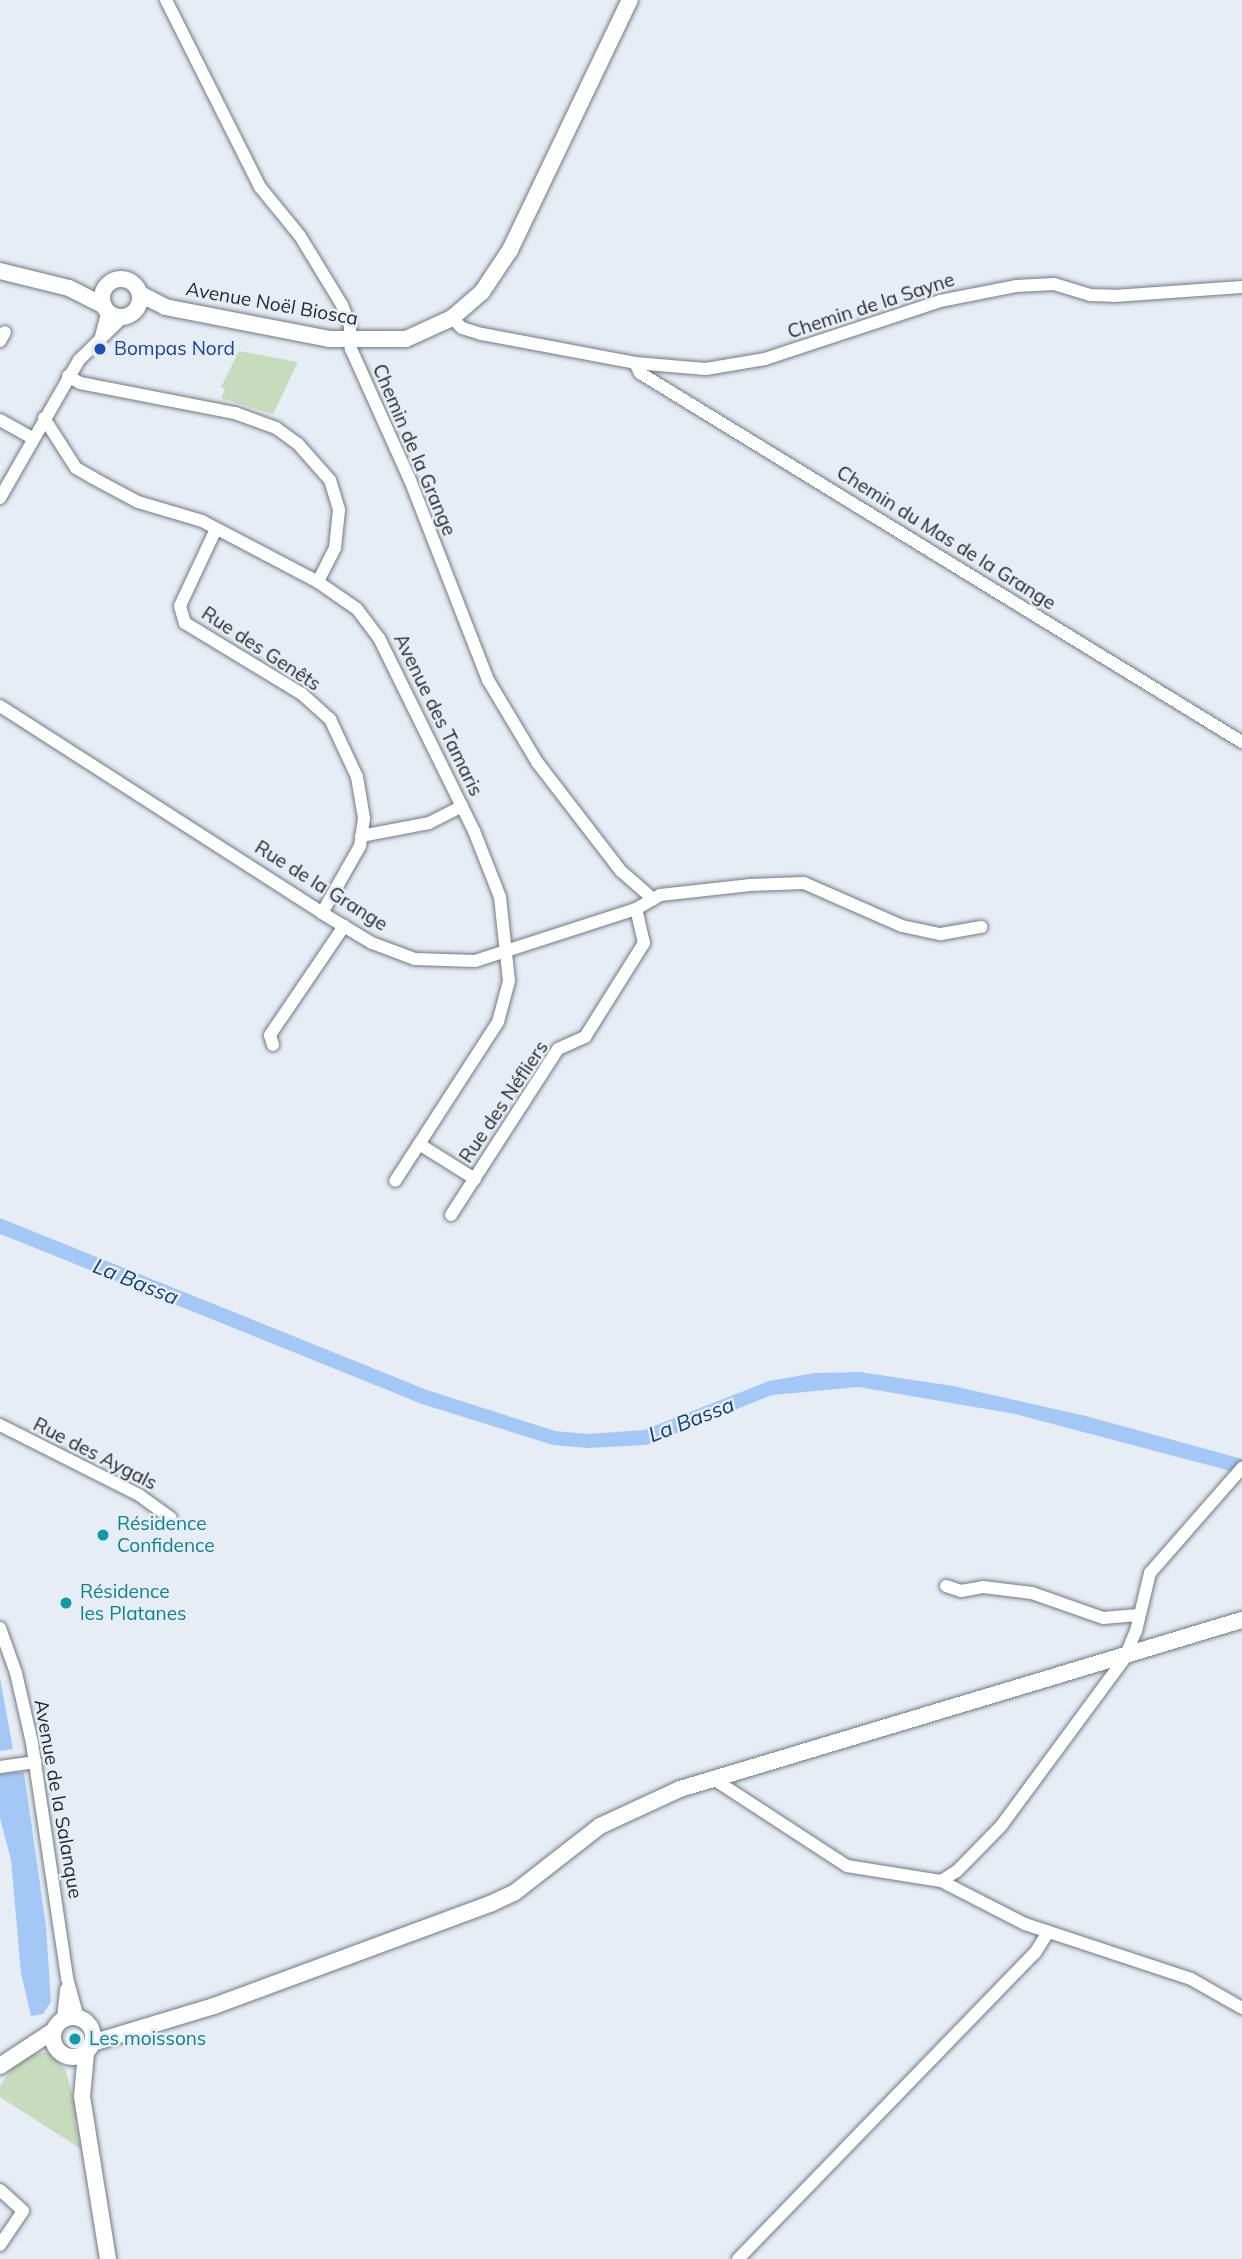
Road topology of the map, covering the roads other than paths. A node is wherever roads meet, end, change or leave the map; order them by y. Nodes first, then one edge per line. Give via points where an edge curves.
1 (166, 0) edge
2 (629, 0) edge
3 (5, 275) edge
4 (106, 287) junction
5 (1242, 287) edge
6 (69, 288) junction
7 (140, 294) junction
8 (165, 307) junction
9 (106, 309) junction
10 (129, 314) junction
11 (452, 318) junction
12 (100, 340) junction
13 (351, 340) junction
14 (635, 363) junction
15 (68, 376) junction
16 (44, 418) junction
17 (0, 419) edge
18 (33, 438) junction
19 (0, 498) edge
20 (216, 529) junction
21 (318, 583) junction
22 (0, 706) edge
23 (1242, 742) edge
24 (462, 806) junction
25 (361, 835) junction
26 (653, 899) junction
27 (636, 909) junction
28 (322, 913) junction
29 (344, 926) junction
30 (981, 927) dead end
31 (508, 951) junction
32 (273, 1045) dead end
33 (419, 1144) junction
34 (475, 1179) junction
35 (395, 1181) dead end
36 (451, 1215) dead end
37 (0, 1425) edge
38 (1242, 1468) edge
39 (171, 1518) dead end
40 (946, 1587) dead end
41 (1138, 1615) junction
42 (1242, 1620) edge
43 (0, 1628) edge
44 (1124, 1659) junction
45 (36, 1762) junction
46 (0, 1767) edge
47 (715, 1780) junction
48 (941, 1881) junction
49 (1048, 1932) junction
50 (1242, 2008) edge
51 (73, 2037) junction
52 (0, 2066) edge
53 (0, 2190) edge
54 (0, 2245) edge
55 (108, 2259) edge
56 (738, 2259) edge

1 - 13 street, Chemin de la Grange via 260,187 300,236 342,305
2 - 11 main road, Avenue Noël Biosca via 527,218 482,292
3 - 6 main road
4 - 6 main road
4 - 7 main road via 116,280 128,280
4 - 9 main road
5 - 14 street, Chemin de la Sayne via 1114,296 1090,295 1054,284 1016,286 940,301 765,359 706,369
6 - 9 main road
7 - 8 main road
7 - 10 main road
8 - 10 main road
8 - 13 main road, Avenue Noël Biosca
9 - 10 main road
9 - 12 street
10 - 12 street
11 - 13 main road, Avenue Noël Biosca via 406,339
11 - 14 street, Chemin de la Sayne via 462,328 482,334
12 - 15 street
13 - 26 street, Chemin de la Grange via 488,680 537,762 621,871
14 - 23 street, Chemin du Mas de la Grange via 640,373
15 - 16 street
15 - 21 street via 80,383 235,413 276,428 298,444 330,480 339,510 335,548
16 - 18 street
16 - 20 street, Avenue des Tamaris via 76,468 138,502
17 - 18 street
18 - 19 street
20 - 21 street, Avenue des Tamaris
20 - 25 street, Rue des Genêts via 180,606 185,623 302,694 330,719 357,777
21 - 24 street, Avenue des Tamaris via 370,623
22 - 28 street, Rue de la Grange
24 - 25 street via 429,823
24 - 31 street, Avenue des Tamaris via 500,897
25 - 28 street, Rue des Genêts via 351,867
26 - 27 street, Rue de la Grange
26 - 30 street via 750,885 804,883 902,926 941,934
27 - 31 street, Rue de la Grange
27 - 34 street, Rue des Néfliers via 644,943 585,1037 558,1049
28 - 29 street, Rue de la Grange
29 - 31 street, Rue de la Grange via 415,959 475,961
29 - 32 street via 270,1035
31 - 33 street, Avenue des Tamaris via 509,981 498,1022
33 - 34 street
33 - 35 street, Avenue des Tamaris
34 - 36 street, Rue des Néfliers
37 - 39 street, Rue des Aygals via 139,1495
38 - 41 street via 1150,1573
40 - 41 street via 961,1591 1007,1588 1103,1618
41 - 44 street
42 - 44 main road
43 - 45 street, Avenue de la Salanque via 16,1673
44 - 47 main road
44 - 48 street via 1001,1826
45 - 46 street
45 - 51 street, Avenue de la Salanque
47 - 48 street via 846,1866
47 - 51 main road via 635,1806 600,1826 513,1893 490,1904 214,2006 130,2029
48 - 49 street via 979,1904
49 - 50 street via 1191,1979
49 - 56 street via 1035,1953
51 - 52 main road via 29,2048
51 - 55 main road
53 - 54 street via 23,2211

